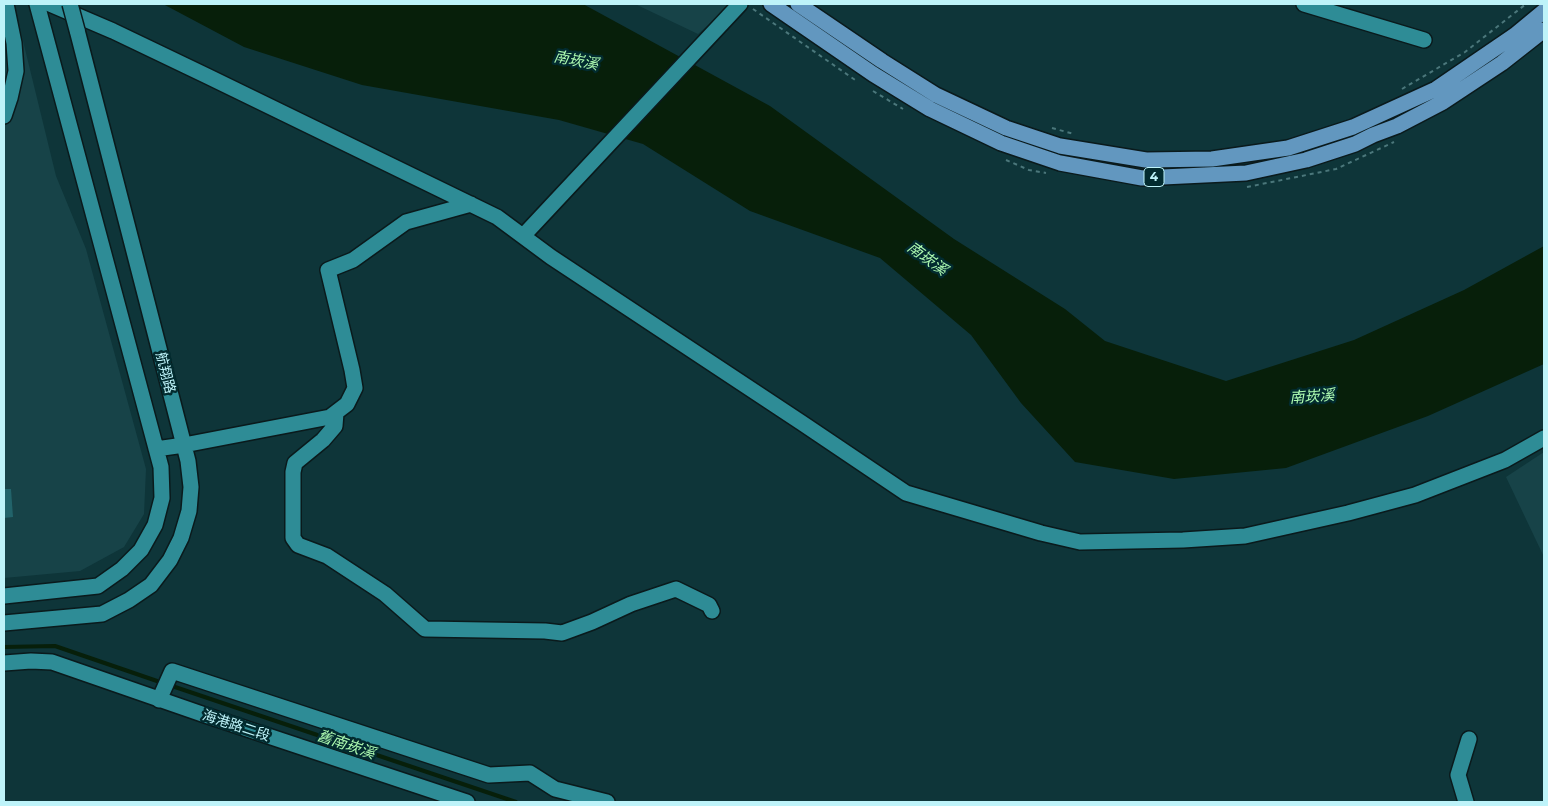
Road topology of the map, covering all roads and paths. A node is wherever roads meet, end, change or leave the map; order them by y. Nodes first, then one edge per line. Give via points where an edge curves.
1 (6, 4) edge
2 (70, 4) edge
3 (771, 4) edge
4 (798, 4) edge
5 (1304, 4) edge
6 (1526, 4) edge
7 (42, 7) edge
8 (746, 7) edge
9 (1544, 11) edge
10 (1544, 30) edge
11 (1424, 40) dead end
12 (863, 85) dead end
13 (871, 90) dead end
14 (1397, 92) dead end
15 (902, 109) dead end
16 (4, 116) edge
17 (1051, 128) dead end
18 (1076, 134) dead end
19 (1401, 139) dead end
20 (1004, 159) dead end
21 (1048, 174) dead end
22 (1242, 188) dead end
23 (471, 204) junction
24 (523, 236) junction
25 (336, 412) junction
26 (1544, 438) edge
27 (184, 445) junction
28 (156, 449) junction
29 (4, 596) edge
30 (712, 611) dead end
31 (4, 623) edge
32 (4, 664) edge
33 (159, 700) junction
34 (1470, 739) dead end
35 (466, 802) edge
36 (607, 802) edge
37 (1466, 802) edge

1 - 16 street via 16,71
2 - 27 street, 航翔路, bridge
3 - 10 main road, 4 via 930,109 1002,143 1060,164 1142,178 1246,173 1306,160 1356,144 1443,102
4 - 9 main road, 4 via 936,94 1006,128 1060,146 1146,160 1212,159 1288,148 1353,127 1436,89
5 - 11 street
6 - 14 path via 1465,52
7 - 23 street via 113,31
7 - 28 street, 航翔路
8 - 12 path
8 - 24 street via 702,44
13 - 15 path
17 - 18 path
19 - 22 path via 1336,169
20 - 21 path
23 - 24 street via 497,217
23 - 25 street via 406,222 353,260 328,270 355,388 347,404
24 - 26 street via 906,493 1080,542 1245,536 1330,517 1415,495 1504,460
25 - 27 street via 330,417
25 - 30 street via 334,426 323,440 295,463 293,538 298,545 327,556 385,594 425,629 562,634 631,604 676,589 709,605
27 - 28 street
27 - 31 street, 航翔路 via 191,488 189,512 170,560 151,585 102,614
28 - 29 street, 航翔路 via 161,467 162,498 155,525 141,550 122,569 98,586
32 - 33 street, 海港路二段 via 52,662
33 - 35 street, 海港路二段
33 - 36 street via 172,671 490,775 530,773 555,789
34 - 37 street via 1458,775

